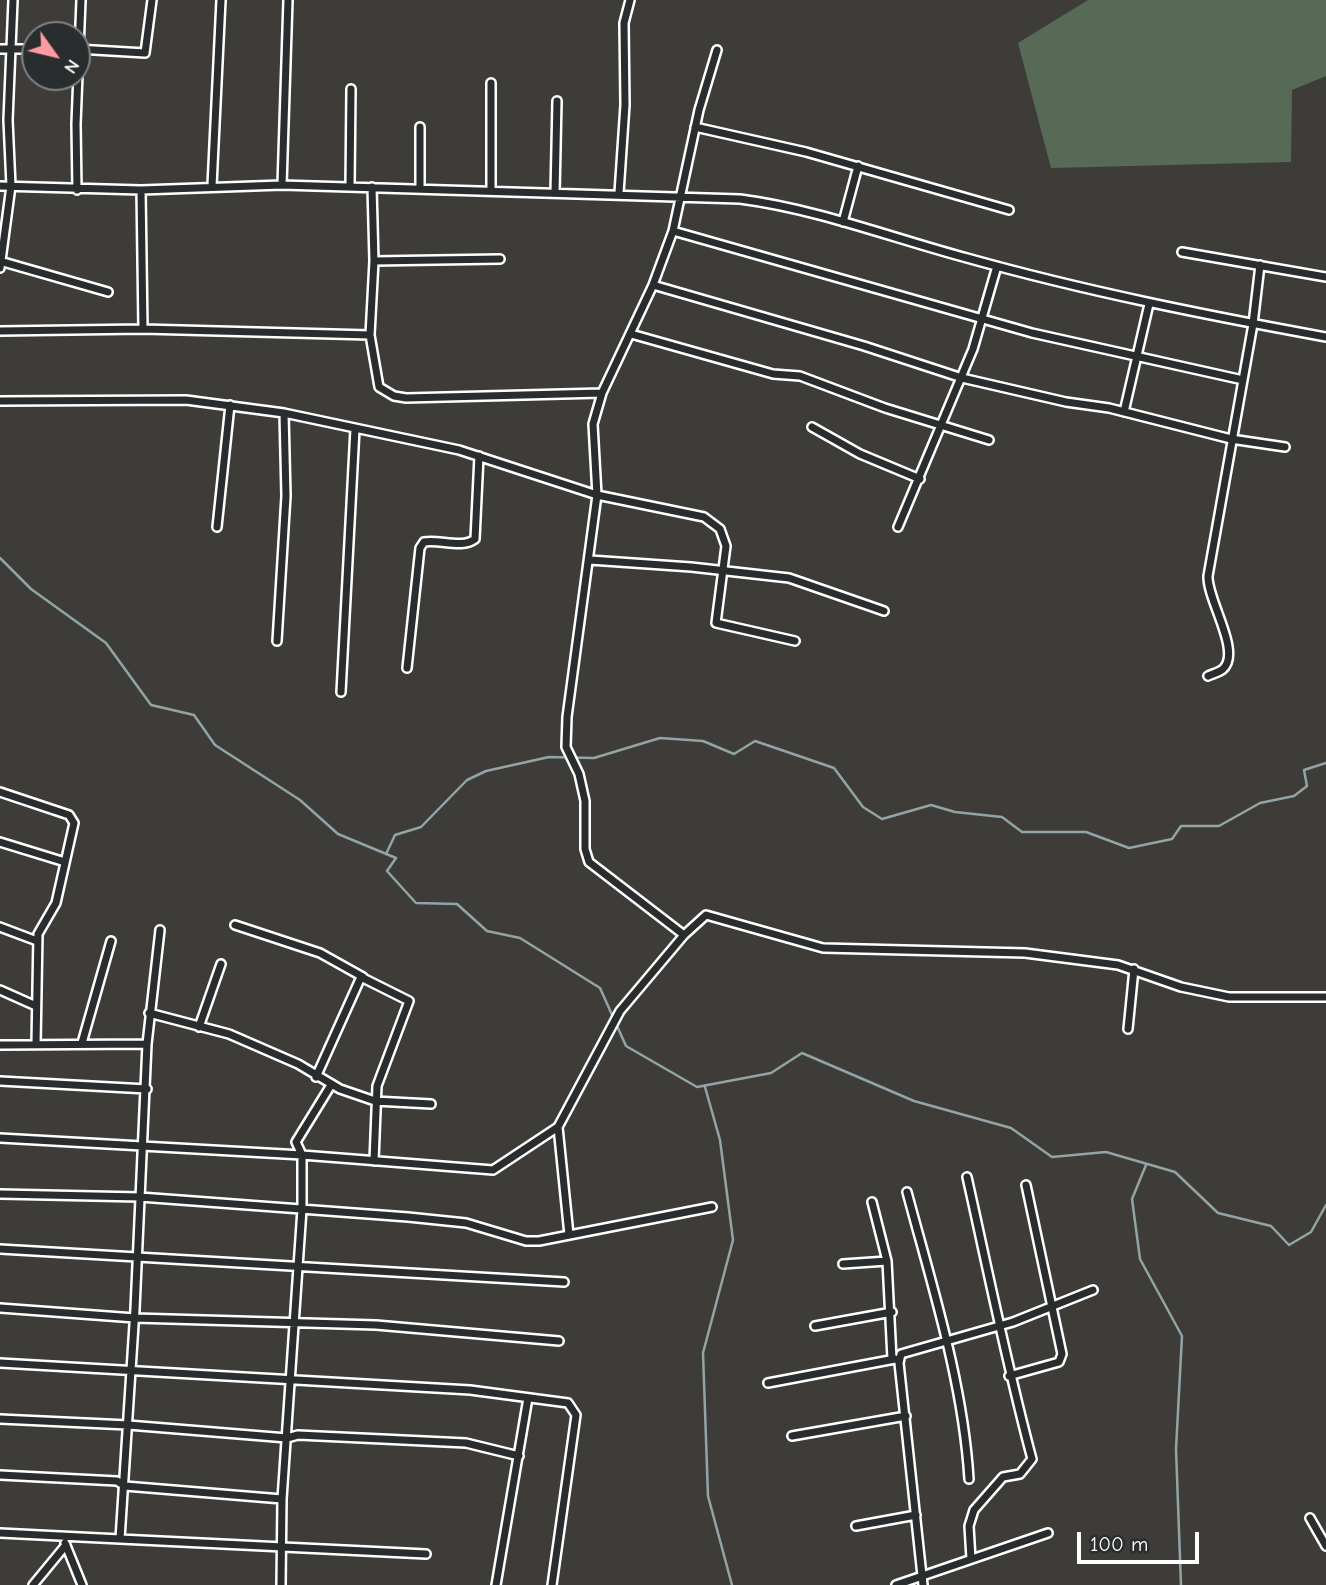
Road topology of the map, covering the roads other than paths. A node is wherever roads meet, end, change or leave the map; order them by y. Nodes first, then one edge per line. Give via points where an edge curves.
1 (13, 0) edge
2 (81, 0) edge
3 (152, 0) edge
4 (221, 0) edge
5 (288, 0) edge
6 (630, 0) edge
7 (80, 21) edge
8 (0, 49) edge
9 (10, 50) junction
10 (21, 50) edge
11 (91, 50) edge
12 (717, 50) dead end
13 (491, 83) dead end
14 (351, 89) dead end
15 (78, 91) edge
16 (557, 101) dead end
17 (4, 120) edge
18 (420, 127) dead end
19 (695, 127) junction
20 (858, 166) junction
21 (282, 185) junction
22 (0, 186) edge
23 (11, 186) junction
24 (212, 186) junction
25 (350, 187) junction
26 (372, 187) junction
27 (420, 188) junction
28 (77, 190) junction
29 (141, 190) junction
30 (491, 191) junction
31 (555, 192) junction
32 (620, 193) junction
33 (682, 195) junction
34 (1009, 211) dead end
35 (843, 222) junction
36 (673, 232) junction
37 (1182, 252) dead end
38 (500, 259) dead end
39 (0, 261) edge
40 (374, 261) junction
41 (1260, 265) junction
42 (998, 266) junction
43 (0, 268) edge
44 (1326, 277) edge
45 (653, 285) junction
46 (108, 292) dead end
47 (1149, 304) junction
48 (982, 320) junction
49 (1253, 324) junction
50 (143, 328) junction
51 (0, 331) edge
52 (631, 334) junction
53 (370, 335) junction
54 (1326, 337) edge
55 (1136, 357) junction
56 (962, 379) junction
57 (1242, 380) junction
58 (602, 393) junction
59 (0, 401) edge
60 (230, 405) junction
61 (1124, 412) junction
62 (284, 413) junction
63 (942, 426) junction
64 (812, 427) dead end
65 (355, 429) junction
66 (1231, 439) junction
67 (989, 440) dead end
68 (1285, 446) dead end
69 (479, 456) junction
70 (920, 479) junction
71 (597, 495) junction
72 (217, 527) dead end
73 (898, 527) dead end
74 (590, 560) junction
75 (725, 571) junction
76 (884, 611) dead end
77 (795, 641) dead end
78 (277, 642) dead end
79 (407, 668) dead end
80 (1208, 676) dead end
81 (341, 692) dead end
82 (0, 792) edge
83 (0, 842) edge
84 (65, 862) junction
85 (235, 925) dead end
86 (0, 928) edge
87 (160, 930) dead end
88 (684, 935) junction
89 (37, 941) junction
90 (111, 941) dead end
91 (221, 964) dead end
92 (1134, 969) junction
93 (364, 977) junction
94 (0, 990) edge
95 (1326, 997) edge
96 (36, 1006) junction
97 (149, 1013) junction
98 (199, 1027) junction
99 (1128, 1029) dead end
100 (82, 1043) junction
101 (36, 1044) junction
102 (147, 1044) junction
103 (0, 1045) edge
104 (316, 1077) junction
105 (0, 1081) edge
106 (331, 1085) junction
107 (146, 1089) junction
108 (375, 1101) junction
109 (431, 1104) dead end
110 (558, 1127) junction
111 (0, 1138) edge
112 (144, 1145) junction
113 (302, 1155) junction
114 (374, 1161) junction
115 (967, 1177) dead end
116 (1026, 1185) dead end
117 (907, 1192) dead end
118 (0, 1194) edge
119 (140, 1197) junction
120 (872, 1202) dead end
121 (712, 1207) dead end
122 (302, 1209) junction
123 (569, 1235) junction
124 (0, 1249) edge
125 (136, 1259) junction
126 (887, 1261) junction
127 (843, 1264) dead end
128 (299, 1269) junction
129 (564, 1282) dead end
130 (1093, 1290) dead end
131 (1054, 1306) junction
132 (0, 1308) edge
133 (892, 1312) junction
134 (135, 1318) junction
135 (295, 1322) junction
136 (999, 1325) junction
137 (815, 1326) dead end
138 (559, 1341) dead end
139 (946, 1342) junction
140 (896, 1359) junction
141 (0, 1363) edge
142 (132, 1369) junction
143 (1009, 1376) junction
144 (290, 1379) junction
145 (768, 1383) dead end
146 (528, 1398) junction
147 (906, 1416) junction
148 (0, 1419) edge
149 (128, 1425) junction
150 (792, 1436) dead end
151 (287, 1438) junction
152 (519, 1455) junction
153 (0, 1475) edge
154 (969, 1479) dead end
155 (125, 1486) junction
156 (282, 1499) junction
157 (916, 1516) junction
158 (1310, 1518) dead end
159 (856, 1526) dead end
160 (0, 1533) edge
161 (1048, 1533) dead end
162 (120, 1539) junction
163 (64, 1541) junction
164 (1326, 1546) edge
165 (282, 1547) junction
166 (426, 1554) dead end
167 (971, 1559) junction
168 (922, 1582) edge
169 (33, 1585) edge
170 (82, 1585) edge
171 (281, 1585) edge
172 (496, 1585) edge
173 (552, 1585) edge
174 (896, 1585) edge

1 - 9 street
2 - 7 street
3 - 11 street via 145,53
4 - 24 street
5 - 21 street
6 - 32 street via 624,23
8 - 9 street
9 - 10 street
9 - 17 street
12 - 19 street
13 - 30 street
14 - 25 street
15 - 28 street
16 - 31 street
17 - 23 street
18 - 27 street
19 - 20 street
19 - 33 street
20 - 34 street
20 - 35 street
21 - 24 street
21 - 25 street
22 - 23 street
23 - 28 street
23 - 39 street
24 - 29 street
25 - 26 street
26 - 27 street
26 - 40 street
27 - 30 street
28 - 29 street
29 - 50 street
30 - 31 street
31 - 32 street
32 - 33 street
33 - 35 street via 771,203
33 - 36 street
35 - 42 street
36 - 45 street
36 - 48 street
37 - 41 street
38 - 40 street
39 - 43 street
39 - 46 street
40 - 53 street
41 - 44 street
41 - 49 street
42 - 47 street
42 - 48 street
45 - 52 street
45 - 56 street
47 - 49 street
47 - 55 street
48 - 55 street
48 - 56 street
49 - 54 street
49 - 57 street
50 - 51 street
50 - 53 street
52 - 58 street
52 - 63 street via 773,374 800,376
53 - 58 street via 379,387 394,396
55 - 57 street
55 - 61 street
56 - 61 street
56 - 63 street
57 - 66 street
58 - 71 street via 593,424
59 - 60 street via 147,398
60 - 62 street
60 - 72 street
61 - 66 street
62 - 65 street
62 - 78 street via 286,496
63 - 67 street
63 - 70 street
64 - 70 street via 860,454
65 - 69 street
65 - 81 street
66 - 68 street
66 - 80 street via 1207,586 1229,651 1223,669
69 - 71 street
69 - 79 street via 475,539 467,543 433,540 420,548
70 - 73 street
71 - 74 street
71 - 75 street via 705,517 725,537
74 - 75 street
74 - 88 street via 570,683 566,747 583,788 586,855 589,862
75 - 76 street via 812,584
75 - 77 street via 716,624
82 - 84 street via 73,818
83 - 84 street
84 - 89 street via 56,902
85 - 93 street via 320,953
86 - 89 street
87 - 97 street
88 - 92 street via 701,918 711,915 823,948 1025,954
88 - 110 street via 620,1011
89 - 96 street
90 - 100 street
91 - 98 street
92 - 95 street via 1181,987 1229,997
92 - 99 street
93 - 104 street via 359,979
93 - 108 street via 409,1001 388,1050
94 - 96 street
96 - 101 street
97 - 98 street
97 - 102 street
98 - 104 street via 253,1044
100 - 101 street
100 - 102 street
101 - 103 street
102 - 107 street
104 - 106 street
105 - 107 street
106 - 108 street
106 - 113 street via 296,1142
107 - 112 street
108 - 109 street
108 - 114 street
110 - 114 street via 493,1170
110 - 123 street
111 - 112 street
112 - 113 street
112 - 119 street
113 - 114 street
113 - 122 street
115 - 136 street
116 - 131 street
117 - 139 street
118 - 119 street
119 - 122 street
119 - 125 street
120 - 126 street
121 - 123 street
122 - 123 street via 466,1223 526,1241
122 - 128 street
124 - 125 street
125 - 128 street
125 - 134 street
126 - 127 street
126 - 133 street
128 - 129 street
128 - 135 street
130 - 131 street
131 - 136 street
131 - 143 street via 1062,1359
132 - 134 street
133 - 137 street
133 - 140 street
134 - 135 street
134 - 142 street
135 - 138 street
135 - 144 street
136 - 139 street
136 - 143 street
139 - 140 street via 909,1350
139 - 154 street via 967,1439
140 - 145 street
140 - 147 street
141 - 142 street
142 - 144 street
142 - 149 street
143 - 167 street via 1032,1459 1020,1474 1003,1477 974,1510 969,1525
144 - 146 street
144 - 151 street
146 - 152 street
146 - 173 street via 568,1403 576,1415
147 - 150 street
147 - 157 street
148 - 149 street
149 - 151 street
149 - 155 street
151 - 152 street via 466,1443
151 - 156 street
152 - 172 street
153 - 155 street via 117,1481
155 - 156 street
155 - 162 street
156 - 165 street
157 - 159 street
157 - 168 street
158 - 164 street
160 - 163 street
161 - 167 street
162 - 163 street
162 - 165 street
163 - 169 street
163 - 170 street
165 - 166 street
165 - 171 street
167 - 168 street
168 - 174 street

